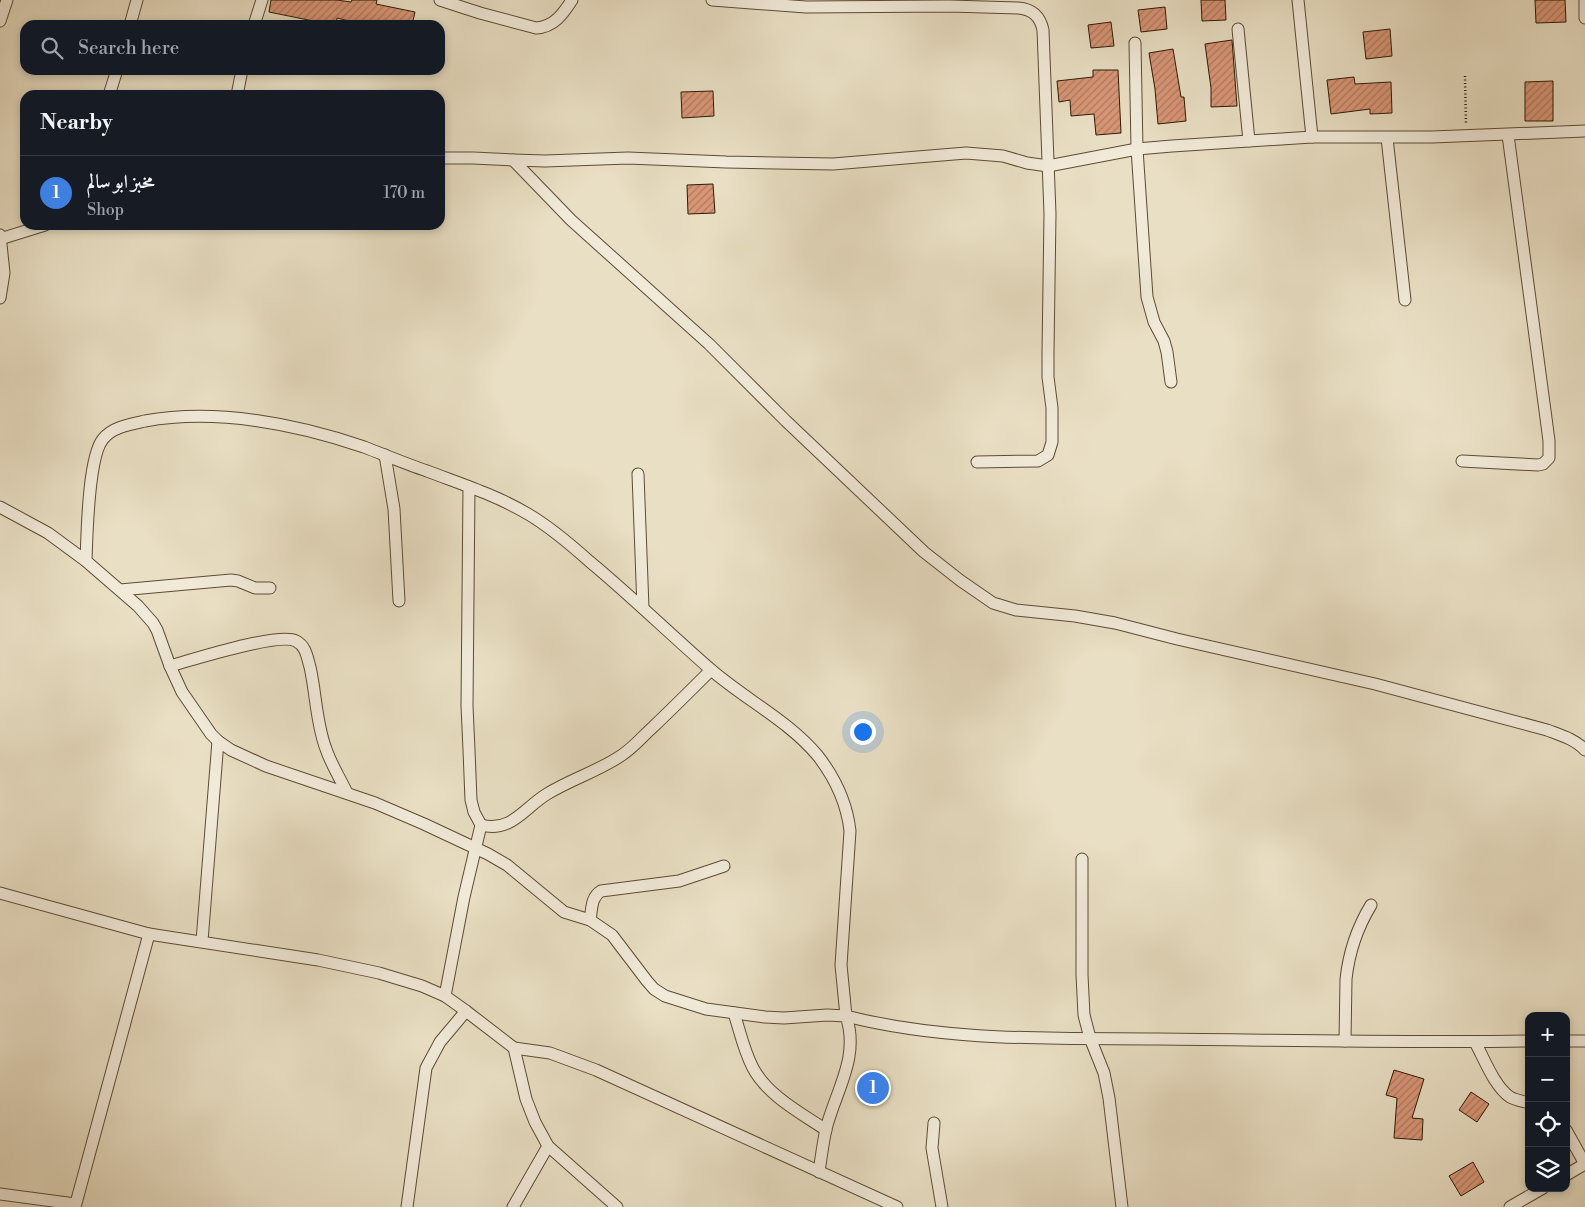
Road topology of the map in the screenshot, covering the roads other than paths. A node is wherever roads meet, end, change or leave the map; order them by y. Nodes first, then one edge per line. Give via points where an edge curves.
1 (7, 0) edge
2 (136, 0) edge
3 (262, 0) edge
4 (440, 0) edge
5 (572, 0) edge
6 (712, 0) edge
7 (1298, 0) edge
8 (1584, 0) edge
9 (1585, 18) edge
10 (131, 20) edge
11 (256, 20) edge
12 (0, 21) edge
13 (1238, 30) dead end
14 (1135, 43) dead end
15 (115, 75) edge
16 (241, 75) edge
17 (111, 90) edge
18 (237, 90) edge
19 (1585, 131) edge
20 (1508, 135) junction
21 (1312, 137) junction
22 (1387, 138) junction
23 (1249, 141) junction
24 (1137, 149) junction
25 (445, 158) edge
26 (513, 160) junction
27 (1048, 166) junction
28 (28, 230) edge
29 (0, 238) edge
30 (0, 298) edge
31 (1405, 300) dead end
32 (1171, 382) dead end
33 (385, 455) junction
34 (977, 462) dead end
35 (1462, 462) dead end
36 (638, 474) dead end
37 (469, 487) junction
38 (0, 508) edge
39 (86, 561) junction
40 (270, 588) dead end
41 (120, 590) junction
42 (399, 601) dead end
43 (643, 608) junction
44 (170, 666) junction
45 (711, 670) junction
46 (218, 741) junction
47 (1585, 750) edge
48 (346, 794) junction
49 (481, 825) junction
50 (476, 847) junction
51 (1082, 858) dead end
52 (724, 866) dead end
53 (0, 893) edge
54 (1371, 905) dead end
55 (590, 920) junction
56 (149, 934) junction
57 (202, 941) junction
58 (445, 996) junction
59 (466, 1011) junction
60 (734, 1013) junction
61 (846, 1016) junction
62 (1090, 1038) junction
63 (1585, 1040) edge
64 (1345, 1041) junction
65 (1525, 1041) edge
66 (1570, 1041) edge
67 (1475, 1042) junction
68 (514, 1048) junction
69 (1525, 1102) edge
70 (934, 1123) dead end
71 (826, 1130) junction
72 (1570, 1137) edge
73 (548, 1146) junction
74 (1585, 1164) edge
75 (818, 1172) junction
76 (1570, 1173) edge
77 (1537, 1192) edge
78 (0, 1194) edge
79 (75, 1205) edge
80 (407, 1207) edge
81 (513, 1207) edge
82 (617, 1207) edge
83 (897, 1207) edge
84 (942, 1207) edge
85 (1122, 1207) edge
86 (1510, 1207) edge

1 - 12 street
2 - 10 street
3 - 11 street
4 - 5 street via 536,28 553,24
6 - 27 street via 806,7 949,6 1028,10 1042,22
7 - 21 street
8 - 9 street
13 - 23 street
14 - 24 street
15 - 17 street
16 - 18 street
19 - 20 street
20 - 22 street
20 - 35 street via 1549,454 1546,461 1538,465
21 - 22 street
21 - 23 street
22 - 31 street
23 - 24 street
24 - 27 street
24 - 32 street via 1148,305 1164,341
25 - 26 street
26 - 27 street via 621,158 833,164 966,153 1002,156
26 - 47 street via 571,220 703,338 924,552 994,602 1016,610 1115,623 1375,684 1547,730
27 - 34 street via 1048,377 1052,442 1048,455 1038,461
28 - 29 street
29 - 30 street via 4,273
33 - 37 street
33 - 39 street via 316,432 238,419 190,417 125,426 107,434 97,450
33 - 42 street via 394,509
36 - 43 street
37 - 43 street via 510,504 547,525
37 - 49 street via 468,741 471,800
38 - 39 street via 48,533
39 - 41 street
40 - 41 street via 255,588 230,580
41 - 44 street via 153,623
43 - 45 street
44 - 46 street via 182,692
44 - 48 street via 245,645 295,640 306,654 326,749
45 - 49 street via 622,755 547,794 510,823 494,827
45 - 61 street via 799,737 820,760 840,793 850,831 841,965
46 - 48 street via 266,766
46 - 57 street
48 - 50 street via 375,803
49 - 50 street
50 - 55 street via 507,865 564,912
50 - 58 street
51 - 62 street via 1082,990
52 - 55 street via 679,881 601,891 594,899
53 - 56 street
54 - 64 street via 1358,930 1347,968
55 - 60 street via 612,934 654,989 665,996 706,1009
56 - 57 street
56 - 79 street
57 - 58 street via 366,970
58 - 59 street
59 - 68 street
59 - 80 street via 440,1042 426,1068
60 - 61 street via 784,1018
60 - 71 street via 748,1056 761,1080
61 - 62 street via 884,1025 942,1032
61 - 71 street via 850,1052
62 - 64 street
62 - 85 street via 1104,1073 1109,1098
63 - 66 street
64 - 67 street
65 - 67 street
67 - 69 street via 1501,1089 1515,1100
68 - 73 street via 526,1098
68 - 75 street via 550,1053 596,1070
70 - 84 street via 932,1148
71 - 75 street
72 - 74 street
73 - 81 street
73 - 82 street
74 - 76 street
75 - 83 street
77 - 86 street
78 - 79 street

